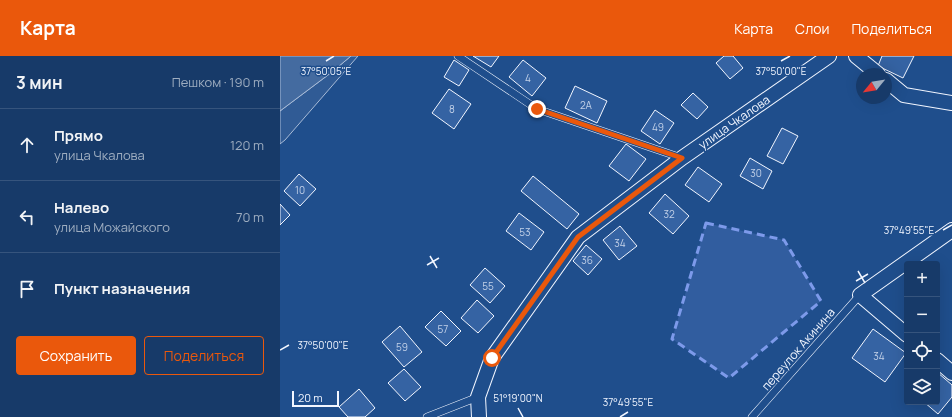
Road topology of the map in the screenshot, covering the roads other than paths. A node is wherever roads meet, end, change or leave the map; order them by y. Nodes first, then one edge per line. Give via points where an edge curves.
1 (458, 56) edge
2 (829, 56) edge
3 (856, 56) edge
4 (871, 68) edge
5 (892, 85) edge
6 (952, 103) edge
7 (682, 158) junction
8 (952, 230) edge
9 (860, 295) junction
10 (905, 333) edge
11 (940, 363) edge
12 (952, 373) edge
13 (478, 398) junction
14 (427, 417) edge
15 (479, 417) edge
16 (752, 417) edge

1 - 7 lane via 537,109
2 - 7 street, улица Чкалова
3 - 4 street
5 - 6 street via 904,95
7 - 13 street, улица Чкалова via 578,237 492,358
8 - 9 street
9 - 10 street
9 - 16 lane, переулок Акинина
11 - 12 street
13 - 14 lane
13 - 15 street, улица Чкалова

